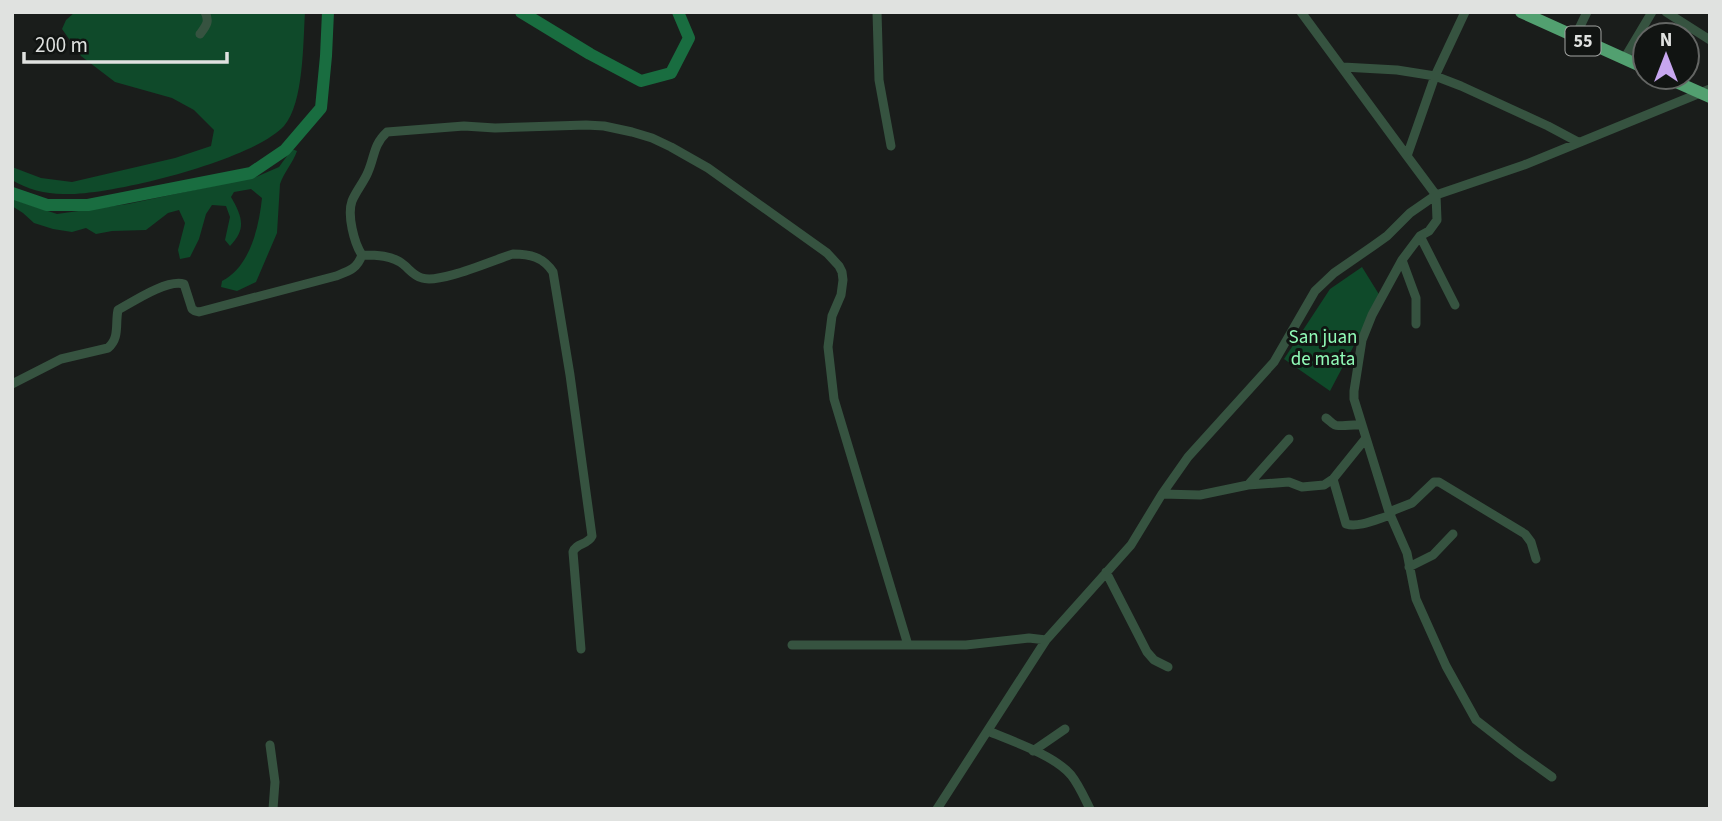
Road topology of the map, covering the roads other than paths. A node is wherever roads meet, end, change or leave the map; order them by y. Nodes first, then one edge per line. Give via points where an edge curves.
1 (205, 12) edge
2 (877, 12) edge
3 (1301, 12) edge
4 (1465, 12) edge
5 (1521, 12) edge
6 (1587, 12) edge
7 (1652, 12) edge
8 (1666, 12) edge
9 (200, 34) dead end
10 (1575, 37) junction
11 (1710, 40) edge
12 (1624, 59) junction
13 (1631, 62) edge
14 (1343, 67) junction
15 (1435, 76) junction
16 (1707, 93) edge
17 (1578, 142) junction
18 (891, 146) dead end
19 (1407, 156) junction
20 (1436, 195) junction
21 (1420, 236) junction
22 (362, 255) junction
23 (1402, 260) junction
24 (1455, 305) dead end
25 (1416, 324) dead end
26 (12, 384) edge
27 (1326, 418) dead end
28 (1362, 425) junction
29 (1366, 438) junction
30 (1289, 439) dead end
31 (1332, 479) junction
32 (1248, 485) junction
33 (1162, 494) junction
34 (1390, 513) junction
35 (1452, 534) dead end
36 (1536, 559) dead end
37 (1409, 567) junction
38 (1106, 572) junction
39 (1046, 640) junction
40 (792, 645) dead end
41 (908, 645) junction
42 (581, 649) dead end
43 (1168, 667) dead end
44 (1065, 729) dead end
45 (988, 731) junction
46 (270, 745) dead end
47 (1033, 751) junction
48 (1552, 777) dead end
49 (940, 807) edge
50 (273, 809) edge
51 (1090, 809) edge

1 - 9 street via 208,24
2 - 18 street via 878,71
3 - 14 street
4 - 15 street
5 - 10 highway, 55
6 - 10 street
7 - 12 street
8 - 11 street
10 - 12 highway, 55
12 - 13 highway, 55
14 - 15 street
14 - 19 street
15 - 17 street
15 - 19 street
16 - 17 street
17 - 20 street
19 - 20 street
20 - 21 street via 1437,220
20 - 33 street via 1315,291 1274,362 1188,457
21 - 23 street
21 - 24 street
22 - 26 street via 358,264 335,276 199,312 193,310 184,284 168,284 118,310 116,336 108,348 61,359
22 - 41 street via 353,233 351,204 366,178 377,143 387,132 464,126 604,126 652,138 708,167 839,266 841,295 832,316 828,347 834,399
22 - 42 street via 398,261 419,278 431,280 513,254 542,259 553,272 592,536 573,552
23 - 25 street via 1416,298
23 - 28 street via 1362,340 1354,391
27 - 28 street via 1335,425
28 - 29 street
29 - 31 street
29 - 34 street
30 - 32 street
31 - 32 street via 1321,486 1302,487 1294,482
31 - 34 street via 1349,526
32 - 33 street via 1200,495
33 - 38 street via 1131,545
34 - 36 street via 1439,482 1525,534
34 - 37 street
35 - 37 street via 1433,555
37 - 48 street via 1420,608 1473,716
38 - 39 street
38 - 43 street via 1147,652
39 - 41 street
39 - 45 street
40 - 41 street
44 - 47 street
45 - 47 street
45 - 49 street
46 - 50 street
47 - 51 street via 1072,775

